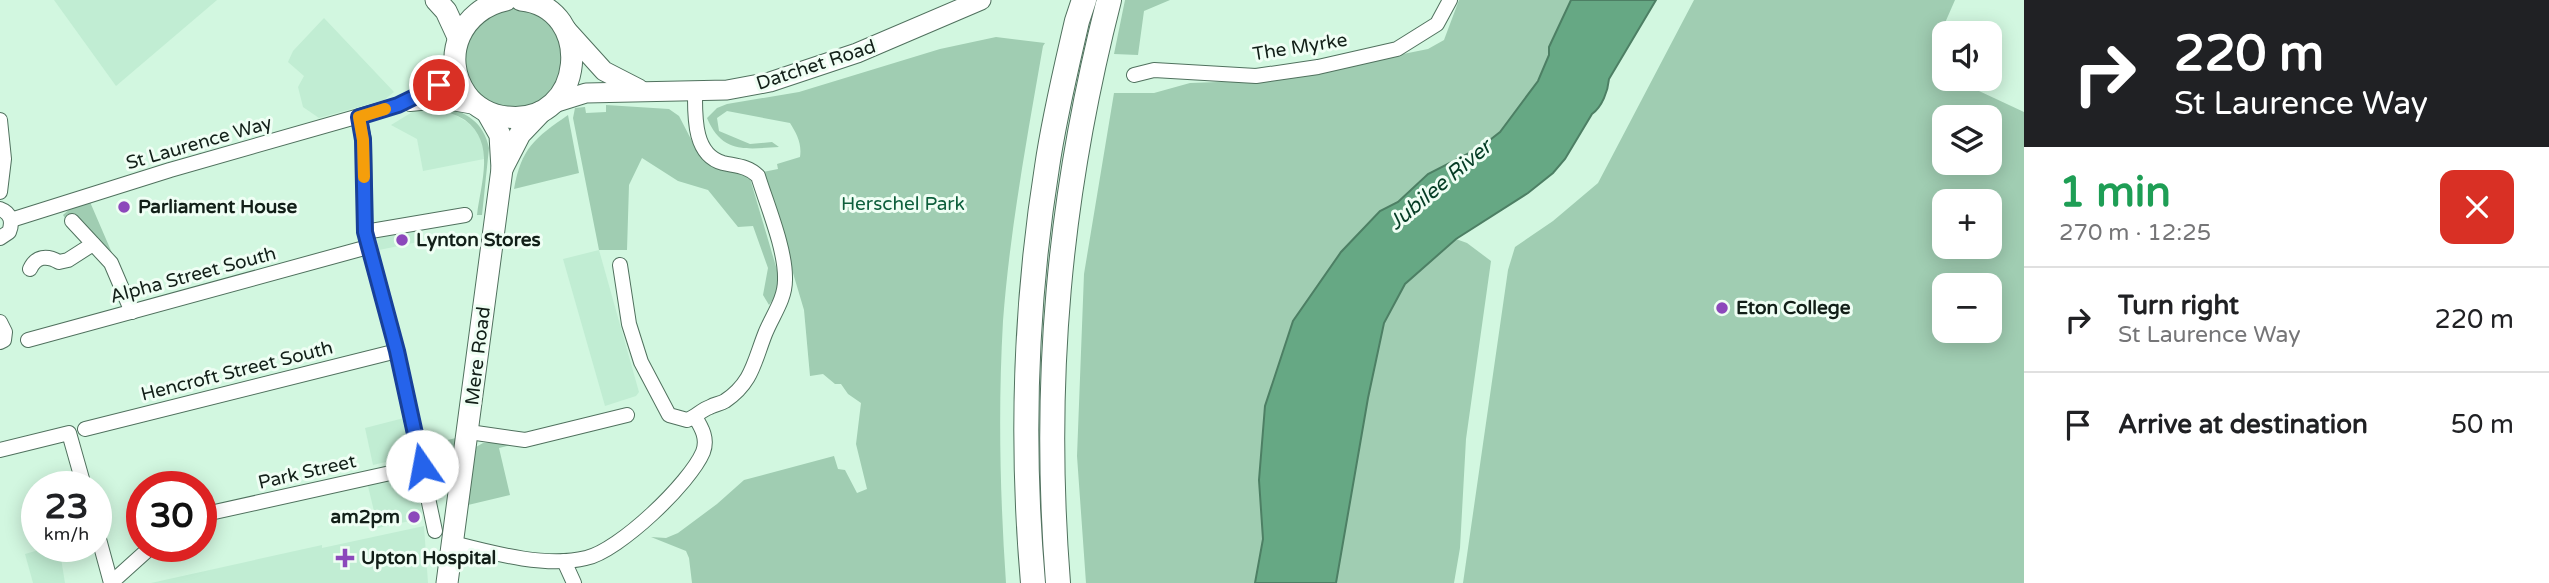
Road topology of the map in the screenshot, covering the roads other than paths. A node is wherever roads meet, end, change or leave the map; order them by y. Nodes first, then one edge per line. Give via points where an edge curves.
1 (436, 0) edge
2 (461, 0) edge
3 (980, 0) edge
4 (1084, 0) edge
5 (1109, 0) edge
6 (1450, 0) edge
7 (534, 2) edge
8 (494, 3) edge
9 (566, 29) junction
10 (458, 37) junction
11 (455, 65) junction
12 (1134, 75) dead end
13 (643, 91) junction
14 (695, 92) junction
15 (398, 105) junction
16 (548, 107) junction
17 (484, 110) junction
18 (359, 117) junction
19 (0, 120) edge
20 (502, 169) junction
21 (0, 192) edge
22 (0, 209) edge
23 (465, 215) dead end
24 (11, 220) junction
25 (72, 221) dead end
26 (0, 238) edge
27 (367, 239) junction
28 (93, 244) junction
29 (620, 265) dead end
30 (30, 269) dead end
31 (132, 312) junction
32 (0, 322) edge
33 (28, 340) dead end
34 (2, 341) edge
35 (397, 351) junction
36 (627, 415) dead end
37 (695, 417) junction
38 (85, 429) dead end
39 (469, 432) junction
40 (0, 450) edge
41 (422, 466) junction
42 (80, 471) edge
43 (217, 511) edge
44 (435, 531) dead end
45 (453, 543) junction
46 (564, 561) junction
47 (105, 562) edge
48 (134, 562) edge
49 (111, 583) edge
50 (447, 583) edge
51 (574, 583) edge
52 (1033, 583) edge
53 (1058, 583) edge

1 - 10 main road
2 - 8 main road
3 - 14 main road, Datchet Road via 881,44 800,73 749,87
4 - 52 highway via 1047,166 1033,282 1026,436
5 - 53 highway via 1077,145 1057,301 1051,425
6 - 12 street, The Myrke via 1437,24 1398,49 1256,76 1154,70
7 - 9 main road
8 - 10 main road via 467,22
9 - 13 main road, Datchet Road via 604,71
9 - 16 main road via 573,61 571,76
10 - 11 main road
11 - 15 street, St Laurence Way via 437,87
11 - 17 main road via 468,96
13 - 14 main road, Datchet Road
13 - 16 main road, Datchet Road via 586,93
14 - 37 street via 696,127 703,147 718,162 746,168 758,176 784,262 785,281 751,375 722,403
15 - 17 street, St Laurence Way via 441,102
15 - 18 street, St Laurence Way
16 - 17 main road via 514,118
16 - 20 main road via 520,135
17 - 20 main road via 500,135
18 - 24 street, St Laurence Way
18 - 27 street
19 - 21 street via 4,159
20 - 39 main road, Mere Road
22 - 24 street
23 - 27 street, Alpha Street South
24 - 26 street via 9,232
25 - 28 street
27 - 31 street, Alpha Street South
27 - 35 street
28 - 30 street via 68,261 40,258
28 - 31 street via 111,263
29 - 37 street via 628,324 641,362 669,415 687,420
31 - 33 street, Alpha Street South
32 - 34 street via 5,332
35 - 38 street, Hencroft Street South
35 - 41 street
36 - 39 street via 525,440
37 - 46 street via 705,431 704,450 685,480 611,547 587,558
39 - 45 main road, Mere Road
40 - 42 street via 69,433
41 - 43 street, Park Street
41 - 44 street
45 - 46 street via 509,556
45 - 50 main road, Mere Road
46 - 51 street
47 - 49 street
48 - 49 street

